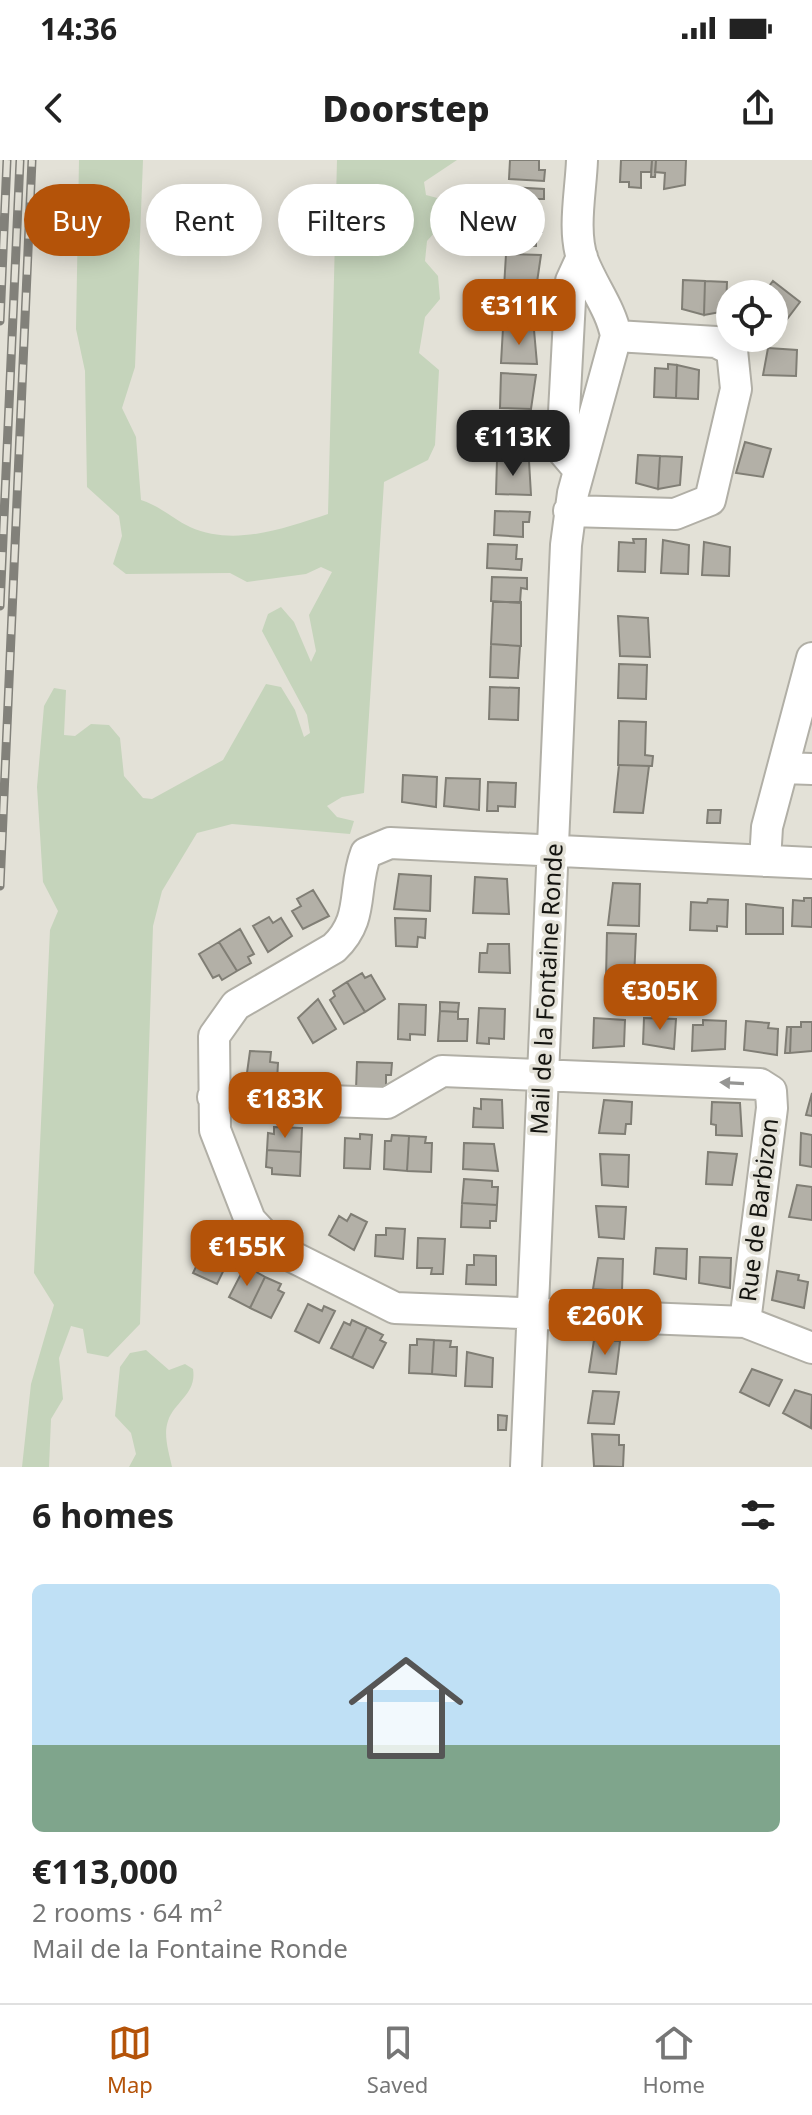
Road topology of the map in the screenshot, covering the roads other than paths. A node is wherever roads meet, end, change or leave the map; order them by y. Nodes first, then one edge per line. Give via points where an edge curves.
1 (582, 160) edge
2 (582, 257) junction
3 (616, 336) junction
4 (579, 470) junction
5 (569, 511) junction
6 (812, 658) edge
7 (797, 768) edge
8 (553, 850) junction
9 (765, 861) junction
10 (812, 863) edge
11 (543, 1075) junction
12 (213, 1097) junction
13 (532, 1315) junction
14 (745, 1322) junction
15 (812, 1348) edge
16 (526, 1467) edge

1 - 2 street
2 - 3 street
2 - 4 street via 571,281 562,450
3 - 4 street, Mail de la Fontaine Ronde
3 - 5 street via 716,342 732,350 736,389 710,500 675,514
4 - 5 street, Mail de la Fontaine Ronde
5 - 8 street, Mail de la Fontaine Ronde
6 - 7 street
7 - 9 street via 767,827
8 - 9 street
8 - 11 street, Mail de la Fontaine Ronde
8 - 12 street via 390,843 366,853 357,877 356,920 347,936 236,1005 222,1020 212,1051
9 - 10 street
11 - 12 street, Rue de Barbizon via 442,1071 387,1103
11 - 13 street, Mail de la Fontaine Ronde
14 -> 11 street, Rue de Barbizon via 771,1091 760,1084
12 - 13 street via 215,1130 231,1179 250,1220 277,1249 395,1308
13 - 14 street
13 - 16 street, Mail de la Fontaine Ronde
14 - 15 street

